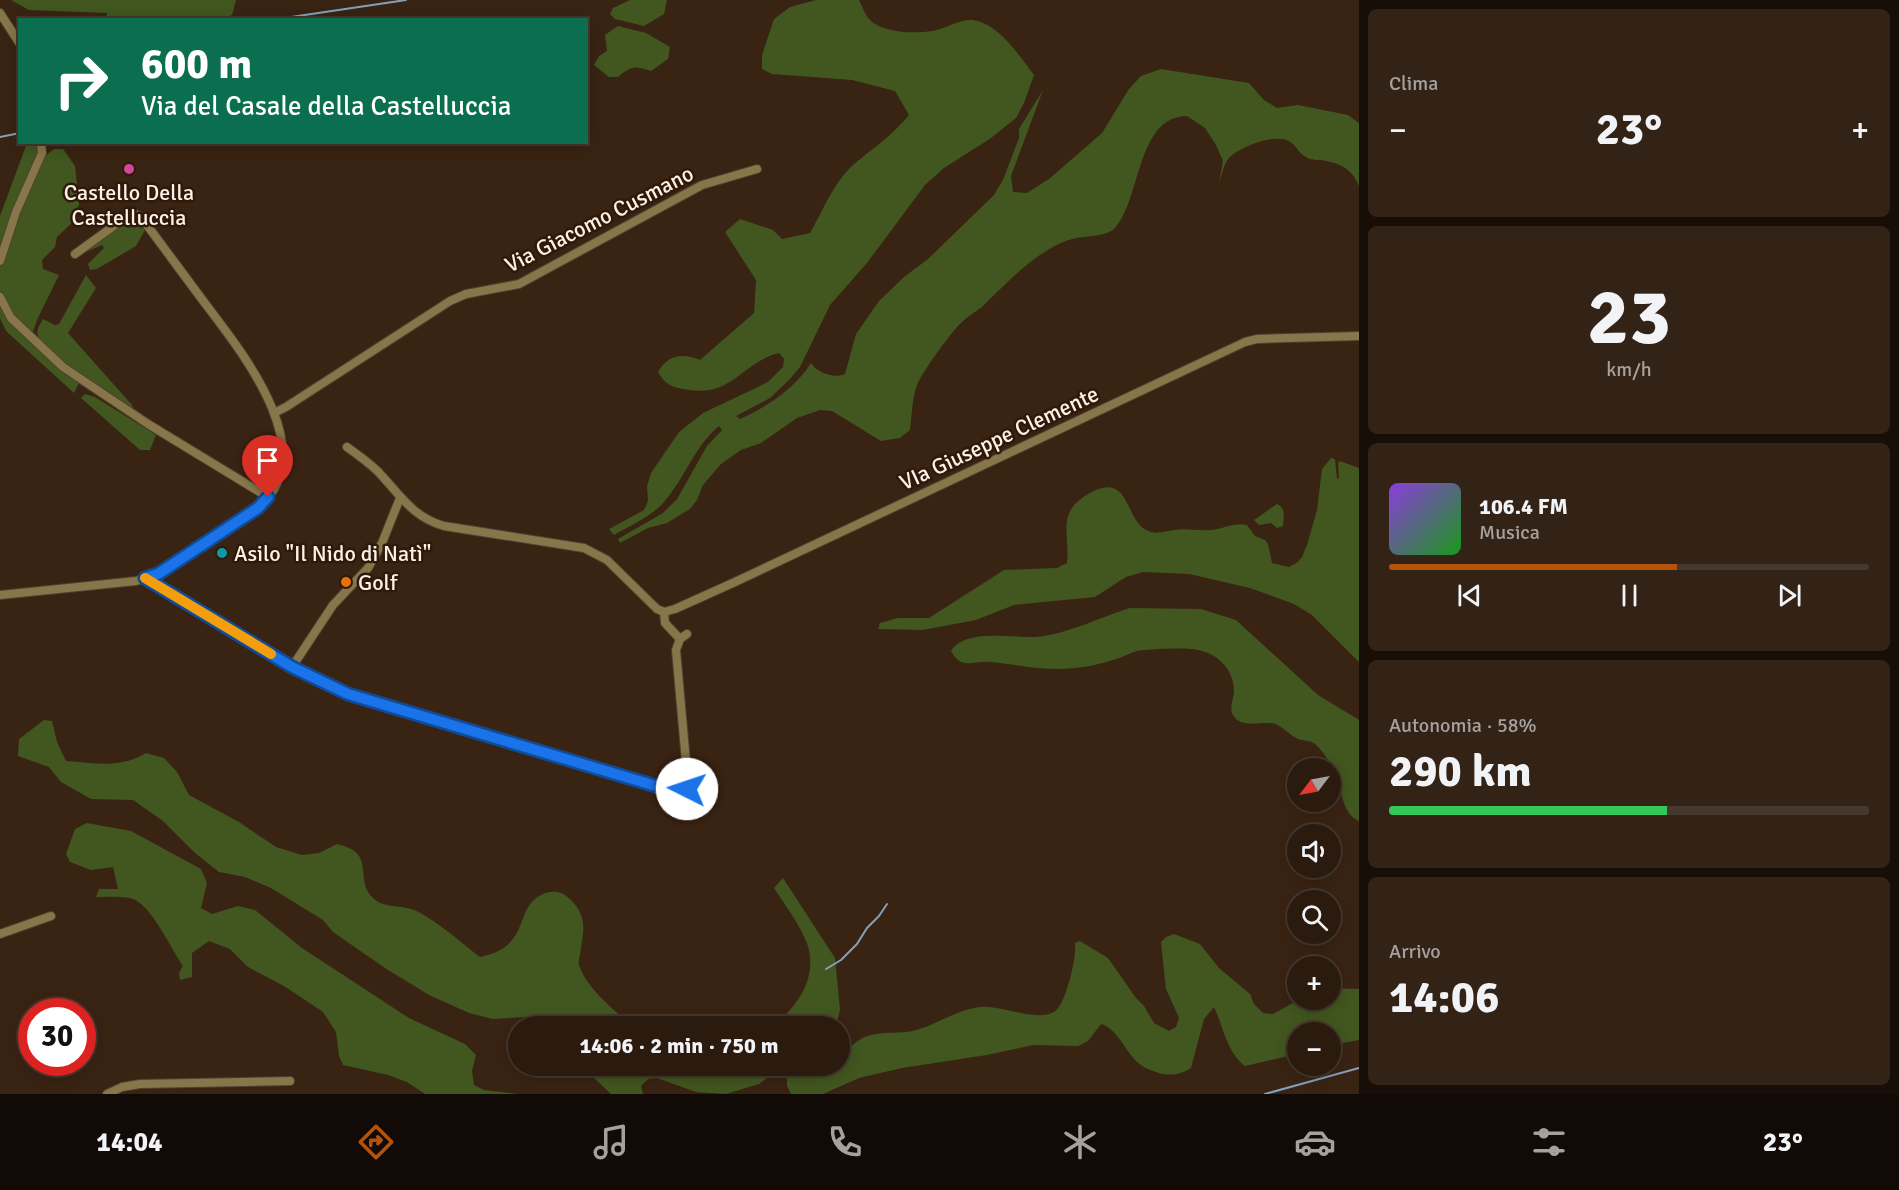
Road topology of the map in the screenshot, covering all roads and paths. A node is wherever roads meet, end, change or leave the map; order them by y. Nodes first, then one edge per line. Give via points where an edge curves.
1 (0, 13) edge
2 (18, 41) edge
3 (41, 144) edge
4 (757, 169) dead end
5 (75, 254) dead end
6 (0, 261) edge
7 (0, 297) edge
8 (1359, 336) edge
9 (274, 413) junction
10 (347, 447) dead end
11 (268, 497) junction
12 (400, 498) junction
13 (145, 578) junction
14 (0, 595) edge
15 (664, 612) junction
16 (292, 667) junction
17 (51, 916) dead end
18 (0, 934) edge
19 (290, 1081) dead end
20 (107, 1094) edge

1 - 2 street
3 - 6 street via 42,153
4 - 9 street, Via Giacomo Cusmano via 702,185 519,284 450,301
5 - 9 street via 129,215 139,215 250,364
7 - 11 street via 11,318 63,367
8 - 15 street, VIa Giuseppe Clemente via 1245,342
9 - 11 street via 282,458 280,474
10 - 12 street via 383,476
11 - 13 street via 258,508 158,574
12 - 15 street via 420,516 444,526 570,545 597,554
12 - 16 street via 373,561 333,605
13 - 14 street
13 - 16 street
15 - 16 street via 665,624 683,637 676,650 688,784 681,793 348,694
17 - 18 street
19 - 20 street via 140,1084

